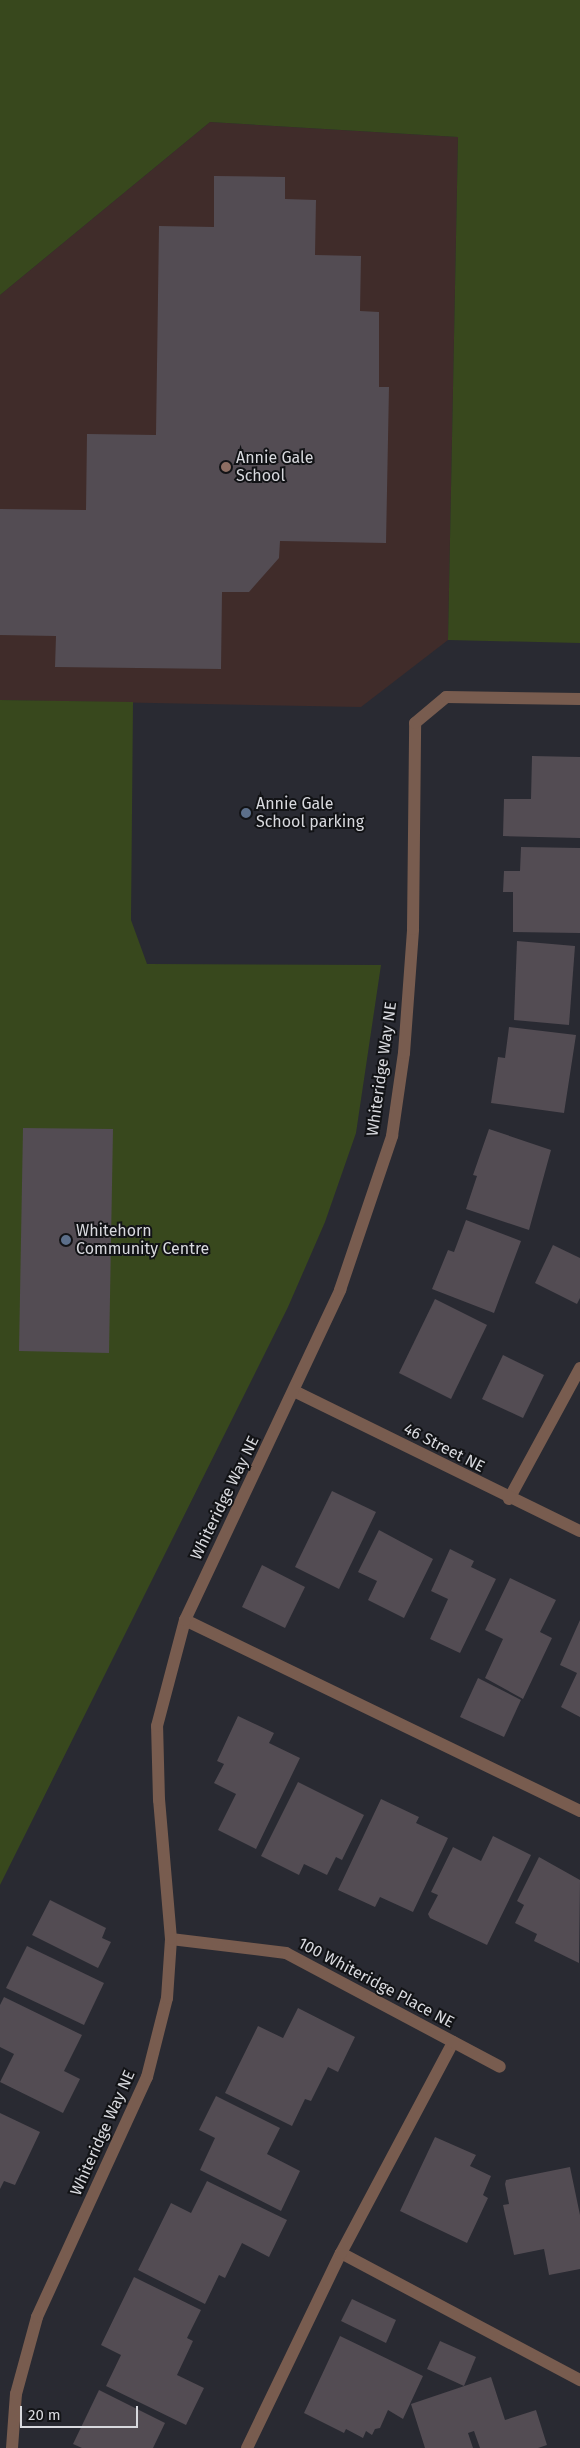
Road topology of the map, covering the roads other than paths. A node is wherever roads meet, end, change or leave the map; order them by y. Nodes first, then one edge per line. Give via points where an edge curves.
1 (580, 700) edge
2 (580, 1368) edge
3 (294, 1391) junction
4 (509, 1499) junction
5 (580, 1532) edge
6 (185, 1620) junction
7 (580, 1811) edge
8 (171, 1939) junction
9 (453, 2042) junction
10 (500, 2067) dead end
11 (341, 2253) junction
12 (580, 2380) edge
13 (12, 2448) edge
14 (246, 2448) edge

1 - 3 street, Whiteridge Way NE via 446,697 415,723 413,930 404,1053 392,1136 340,1290
2 - 4 street
3 - 4 street, 46 Street NE
3 - 6 street, Whiteridge Way NE
4 - 5 street, 46 Street NE
6 - 7 street
6 - 8 street, Whiteridge Way NE via 157,1726 159,1800
8 - 9 street, 100 Whiteridge Place NE via 286,1953
8 - 13 street, Whiteridge Way NE via 167,1998 147,2077 37,2317 16,2394
9 - 10 street, 100 Whiteridge Place NE
9 - 11 street
11 - 12 street
11 - 14 street

